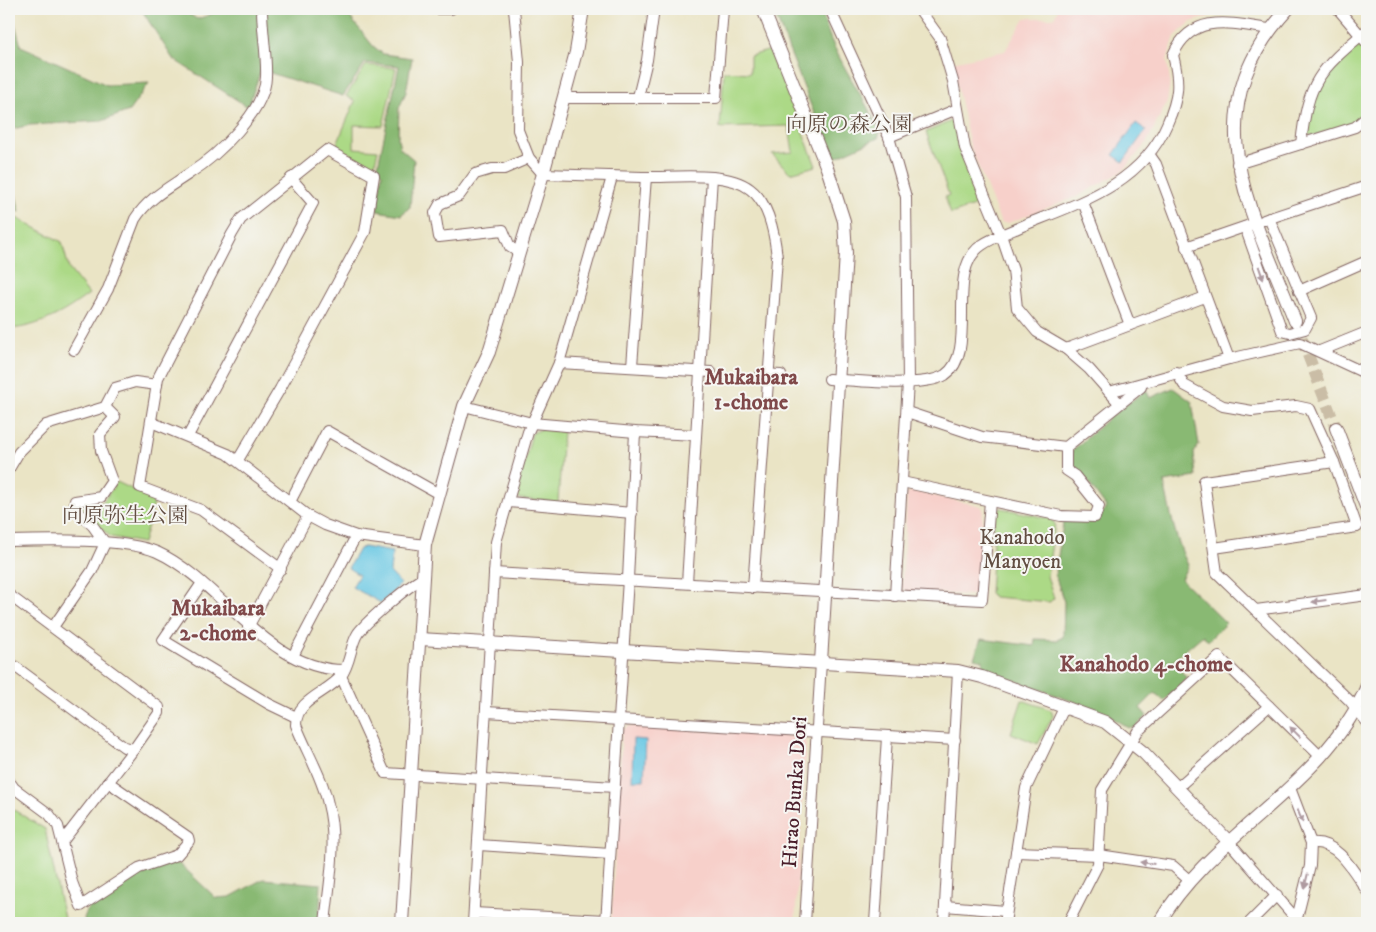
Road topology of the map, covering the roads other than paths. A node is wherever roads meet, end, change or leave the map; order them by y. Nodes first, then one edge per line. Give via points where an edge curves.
1 (262, 9) edge
2 (408, 9) edge
3 (451, 9) edge
4 (514, 9) edge
5 (583, 9) edge
6 (654, 9) edge
7 (723, 9) edge
8 (763, 9) edge
9 (830, 9) edge
10 (919, 9) edge
11 (1288, 9) edge
12 (1338, 9) edge
13 (1269, 29) junction
14 (1365, 36) edge
15 (638, 97) junction
16 (564, 98) junction
17 (957, 109) junction
18 (1367, 117) edge
19 (889, 137) junction
20 (1301, 144) junction
21 (1149, 154) junction
22 (529, 158) junction
23 (1237, 164) junction
24 (543, 174) junction
25 (612, 176) junction
26 (646, 177) junction
27 (712, 177) junction
28 (291, 178) junction
29 (1367, 186) edge
30 (1083, 202) junction
31 (1269, 218) junction
32 (1251, 225) junction
33 (1001, 235) junction
34 (1186, 248) junction
35 (518, 252) junction
36 (1367, 261) edge
37 (1299, 291) junction
38 (1205, 296) junction
39 (1130, 325) junction
40 (1296, 326) junction
41 (1367, 332) edge
42 (1300, 343) junction
43 (1066, 349) junction
44 (74, 350) dead end
45 (1320, 351) junction
46 (1229, 359) junction
47 (559, 363) junction
48 (632, 366) junction
49 (699, 371) junction
50 (711, 372) dead end
51 (1176, 372) junction
52 (764, 374) junction
53 (1367, 374) edge
54 (781, 375) dead end
55 (833, 379) junction
56 (908, 382) junction
57 (1146, 383) junction
58 (157, 385) junction
59 (1109, 392) junction
60 (1119, 403) junction
61 (464, 406) junction
62 (105, 407) junction
63 (907, 412) junction
64 (151, 422) junction
65 (532, 423) junction
66 (1336, 428) tunnel mouth
67 (635, 432) junction
68 (696, 435) junction
69 (188, 436) junction
70 (1066, 447) junction
71 (238, 460) junction
72 (1334, 462) junction
73 (9, 469) edge
74 (902, 482) junction
75 (439, 494) junction
76 (291, 500) junction
77 (990, 501) junction
78 (509, 502) junction
79 (1367, 509) edge
80 (632, 513) junction
81 (308, 516) junction
82 (356, 536) junction
83 (9, 541) edge
84 (106, 543) junction
85 (425, 545) junction
86 (1214, 548) junction
87 (281, 570) junction
88 (494, 573) junction
89 (423, 578) junction
90 (628, 580) junction
91 (202, 584) junction
92 (687, 584) junction
93 (753, 588) junction
94 (824, 593) junction
95 (9, 595) edge
96 (1367, 595) edge
97 (896, 596) junction
98 (1256, 610) junction
99 (248, 627) junction
100 (53, 628) junction
101 (420, 639) junction
102 (489, 642) junction
103 (624, 650) junction
104 (293, 656) junction
105 (9, 662) edge
106 (822, 662) junction
107 (958, 671) junction
108 (342, 673) junction
109 (1367, 686) edge
110 (1269, 706) junction
111 (1064, 708) junction
112 (1356, 708) junction
113 (486, 712) junction
114 (296, 717) junction
115 (618, 720) junction
116 (1367, 722) edge
117 (817, 733) junction
118 (887, 737) junction
119 (954, 740) junction
120 (1132, 742) junction
121 (134, 749) junction
122 (1321, 757) junction
123 (412, 775) junction
124 (482, 778) junction
125 (9, 781) edge
126 (108, 782) junction
127 (615, 786) junction
128 (1177, 788) junction
129 (1290, 788) junction
130 (62, 842) junction
131 (1230, 843) junction
132 (1311, 843) junction
133 (479, 845) junction
134 (1016, 852) junction
135 (610, 854) junction
136 (1099, 855) junction
137 (1189, 880) junction
138 (1367, 891) edge
139 (1277, 895) junction
140 (945, 906) junction
141 (1006, 911) junction
142 (474, 918) edge
143 (1298, 921) edge
144 (606, 922) edge
145 (325, 923) edge
146 (402, 923) edge
147 (804, 923) edge
148 (875, 923) edge
149 (944, 923) edge
150 (1005, 923) edge
151 (1068, 923) edge
152 (1159, 923) edge
153 (1249, 923) edge

1 - 44 street via 266,78 254,112 207,161 142,209 135,219 108,289
2 - 3 street
4 - 22 street via 519,62 518,130
5 - 16 street
6 - 15 street
7 - 15 street via 716,98
8 - 55 street via 827,168 844,221 846,253
9 - 19 street
10 - 17 street via 940,38 953,81
11 - 13 street
12 - 14 street
13 - 21 street via 1225,22 1202,26 1181,38 1173,55 1178,77 1177,100 1163,134
13 - 23 street via 1251,59 1240,92 1234,127
14 - 20 street via 1318,76 1305,110
15 - 16 street
16 - 24 street
17 - 19 street
17 - 33 street via 965,148
18 - 20 street via 1355,127
19 - 56 street via 906,197
20 - 23 street
21 - 30 street via 1127,178
21 - 34 street via 1156,164
22 - 24 street
22 - 35 street via 504,169 475,174 459,196 440,204 435,213 439,237 503,230 510,247
23 - 32 street
24 - 25 street
24 - 35 street
25 - 26 street
25 - 47 street
26 - 27 street
26 - 48 street
27 - 49 street
27 - 52 street via 740,182 752,190 761,202 775,236 777,258
28 - 58 street via 241,219
28 - 69 street via 312,203
28 - 71 street via 327,150 374,176 373,196 365,232 280,390
29 - 31 street
30 - 33 street
30 - 39 street
31 - 32 street
31 - 37 street
32 - 34 street
32 - 40 street
33 - 43 street via 1014,270 1017,308 1037,332
33 - 56 street via 981,246 966,266 962,331 954,366 930,381
34 - 38 street
35 - 61 street via 489,352
36 - 37 street
37 - 40 street via 1311,318 1305,329
38 - 39 street
38 - 46 street
39 - 43 street
40 - 42 street
41 - 45 street
42 - 45 street
42 - 46 street
43 - 59 street
45 - 53 street
46 - 51 street
47 - 48 street
47 - 65 street
48 - 49 street
49 - 50 street
49 - 68 street
51 - 57 street
51 - 72 street via 1184,385 1223,406 1252,411 1296,406 1310,408
52 - 54 street
52 - 93 street
55 - 56 street
55 - 94 street
56 - 63 street
57 - 59 street
57 - 60 street
58 - 62 street via 135,382 115,388
58 - 64 street
59 - 60 street
60 - 70 street
61 - 65 street
61 - 75 street
62 - 73 street via 46,425 19,452
62 - 84 street via 115,417 100,434 101,450 112,481 101,497 75,500 75,509
63 - 70 street via 982,437
63 - 74 street
64 - 69 street
64 - 87 street via 140,487 201,510
65 - 67 street
65 - 78 street
66 - 79 street
67 - 68 street
67 - 80 street
68 - 92 street
69 - 71 street
70 - 77 street via 1066,470 1075,476 1099,506 1095,517 1061,516
71 - 76 street
72 - 86 street via 1204,481
72 - 86 street via 1357,528
74 - 77 street
74 - 97 street
75 - 76 street via 327,431
75 - 85 street
76 - 81 street
77 - 97 street via 982,600
78 - 80 street
78 - 88 street via 496,542
80 - 90 street
81 - 82 street
81 - 87 street
82 - 85 street
82 - 104 street
83 - 84 street
84 - 91 street via 134,545 157,552
84 - 100 street via 92,571
85 - 89 street
86 - 98 street via 1217,573
87 - 99 street
88 - 90 street
88 - 102 street
89 - 101 street
89 - 108 street via 408,587 358,634
90 - 92 street
90 - 103 street
91 - 99 street
91 - 114 street via 163,640
92 - 93 street
93 - 94 street
94 - 97 street
94 - 106 street
95 - 100 street
96 -> 98 street
98 - 112 street
99 - 104 street
100 - 121 street via 159,706 159,713
101 - 102 street
101 - 123 street
102 - 103 street
102 - 113 street
103 - 106 street
103 - 115 street
104 - 108 street
105 - 121 street via 124,747
106 - 107 street
106 - 117 street, Hirao Bunka Dori
107 - 111 street via 982,676
107 - 119 street
108 - 114 street via 307,702
108 - 123 street via 385,773
109 - 112 street
110 - 120 street via 1219,657 1138,731
122 -> 110 street
110 - 128 street
111 - 120 street via 1105,722
111 - 134 street via 1026,788
112 - 116 street
112 - 122 street
113 - 115 street
113 - 124 street
114 - 145 street via 296,725 328,803 332,830
115 - 117 street
115 - 127 street
117 - 118 street
117 - 147 street, Hirao Bunka Dori
118 - 119 street
118 - 148 street
119 - 140 street
120 - 128 street
120 - 136 street via 1102,790
121 - 126 street
122 - 129 street
123 - 124 street
123 - 146 street
124 - 127 street
124 - 133 street
125 - 130 street via 50,814 58,826
126 - 130 street
126 - 130 street via 188,836 189,841 177,855 139,868 82,906
127 - 135 street
128 - 131 street
129 - 131 street
129 -> 132 street
131 - 137 street
131 - 139 street
132 - 138 street via 1319,842 1334,849
132 -> 143 street via 1310,866
133 - 135 street
133 - 142 street
134 - 136 street
134 - 141 street
135 - 144 street
137 -> 136 street via 1173,866
136 - 151 street via 1098,864
137 - 152 street
139 - 143 street
139 - 153 street
140 - 141 street
140 - 149 street
141 - 150 street
142 - 144 street

